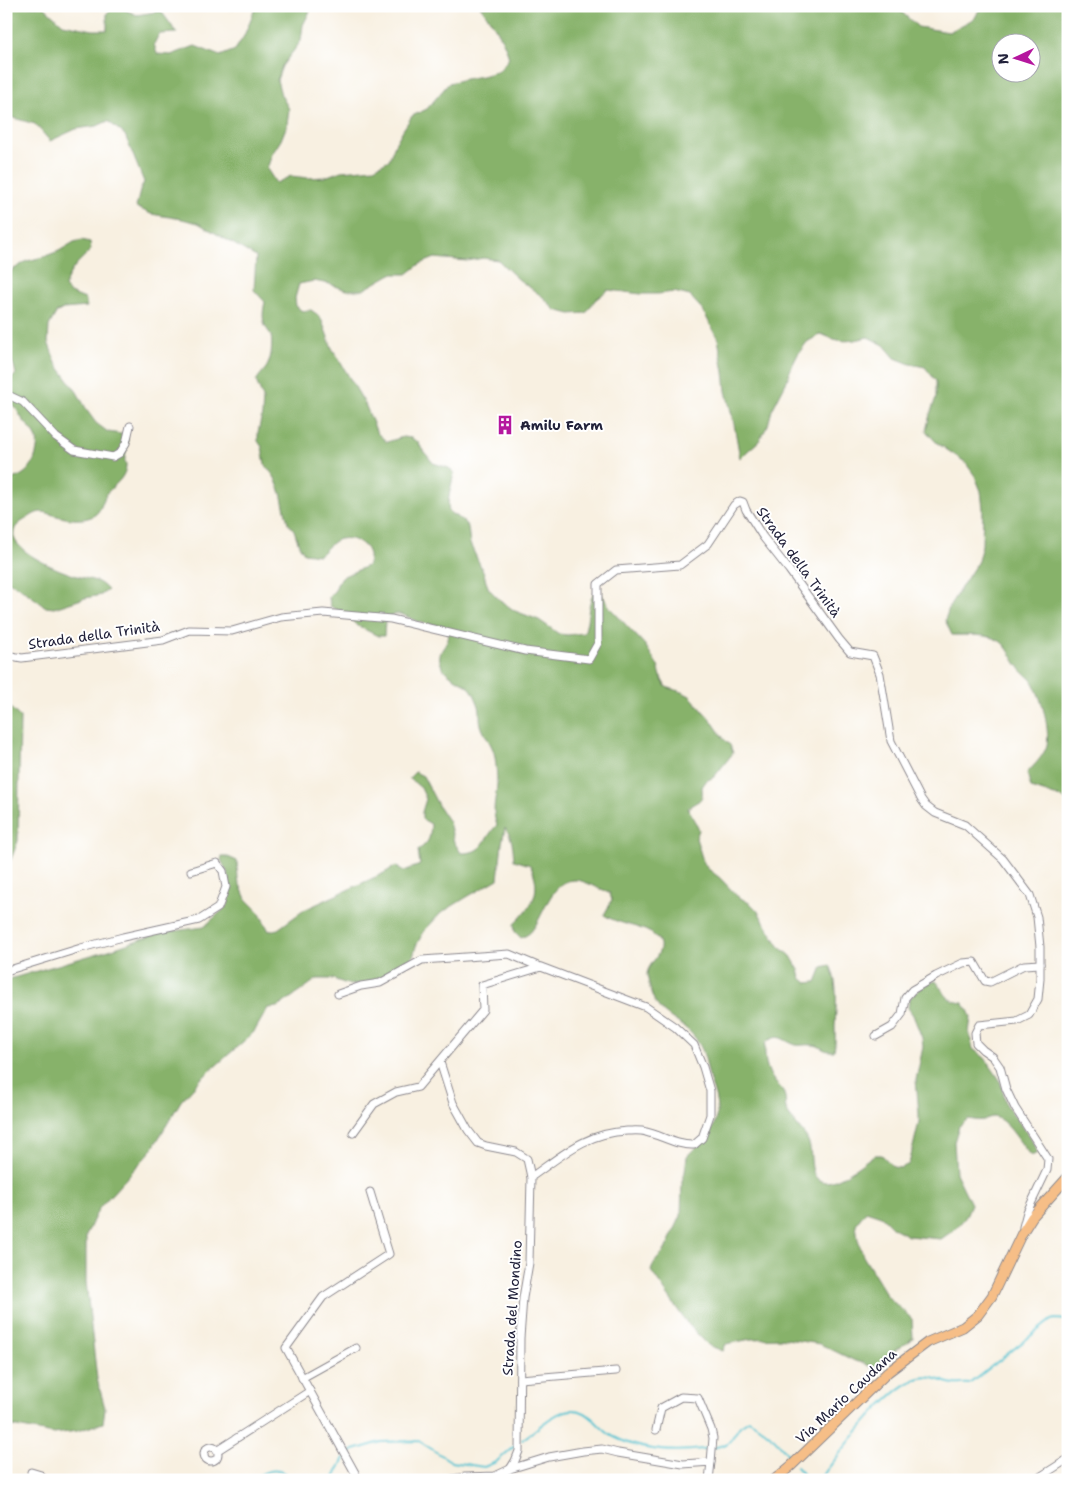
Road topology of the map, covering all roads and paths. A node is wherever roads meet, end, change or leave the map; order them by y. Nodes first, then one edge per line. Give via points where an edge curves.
1 (6, 394) edge
2 (130, 426) dead end
3 (6, 654) edge
4 (191, 871) dead end
5 (1040, 964) junction
6 (540, 968) junction
7 (6, 972) edge
8 (338, 994) dead end
9 (876, 1036) dead end
10 (440, 1062) junction
11 (353, 1133) dead end
12 (531, 1177) junction
13 (1068, 1177) edge
14 (370, 1192) dead end
15 (1022, 1233) junction
16 (356, 1348) dead end
17 (616, 1371) dead end
18 (302, 1378) junction
19 (520, 1379) junction
20 (310, 1392) junction
21 (656, 1430) dead end
22 (218, 1450) dead end
23 (1068, 1459) edge
24 (711, 1462) junction
25 (510, 1469) junction
26 (31, 1472) dead end
27 (44, 1480) edge
28 (359, 1480) edge
29 (447, 1480) edge
30 (709, 1480) edge
31 (774, 1480) edge
32 (1035, 1480) edge

1 - 2 street via 23,402 56,437 74,450 113,457 126,443
3 - 5 street, Strada della Trinità via 22,658 162,640 188,630 232,631 281,617 323,613 391,619 526,651 589,659 598,643 598,584 616,570 680,565 708,544 740,501 838,639 850,652 873,656 880,674 891,741 926,806 934,813 965,825 1003,859 1030,895 1036,916
4 - 7 street via 217,863 223,870 226,887 218,908 199,920 81,948
5 - 9 street via 1024,965 990,982 985,981 974,962 963,963 912,990 902,1014 892,1027
5 - 15 street, Strada della Trinità via 1038,999 1029,1015 1017,1021 979,1025 974,1033 976,1043 1000,1066 1015,1108 1048,1159 1047,1170 1027,1212
6 - 8 street via 509,954 422,960 380,982
6 - 10 street via 482,985 483,1010
6 - 12 street via 646,1007 675,1027 694,1045 703,1067 710,1091 710,1115 702,1138 694,1145 685,1146 645,1131 599,1135
10 - 11 street via 418,1087 396,1092 374,1104
10 - 12 street, Strada del Mondino via 453,1103 478,1143 516,1152 527,1159
12 - 19 street, Strada del Mondino via 529,1263 520,1338
13 - 15 main road, Via Mario Caudana via 1032,1216
14 - 18 street via 389,1254 323,1297 286,1348
15 - 31 main road, Via Mario Caudana via 992,1296 978,1315 963,1327 928,1342 888,1372
16 - 18 street
17 - 19 street
18 - 20 street
19 - 25 street, Strada del Mondino via 519,1448
20 - 22 street
20 - 28 street
21 - 24 street via 661,1408 682,1397 698,1398 711,1429
23 - 32 street
24 - 25 street via 683,1464 602,1449 548,1457
24 - 30 street
25 - 29 street via 495,1476
26 - 27 street via 41,1475

